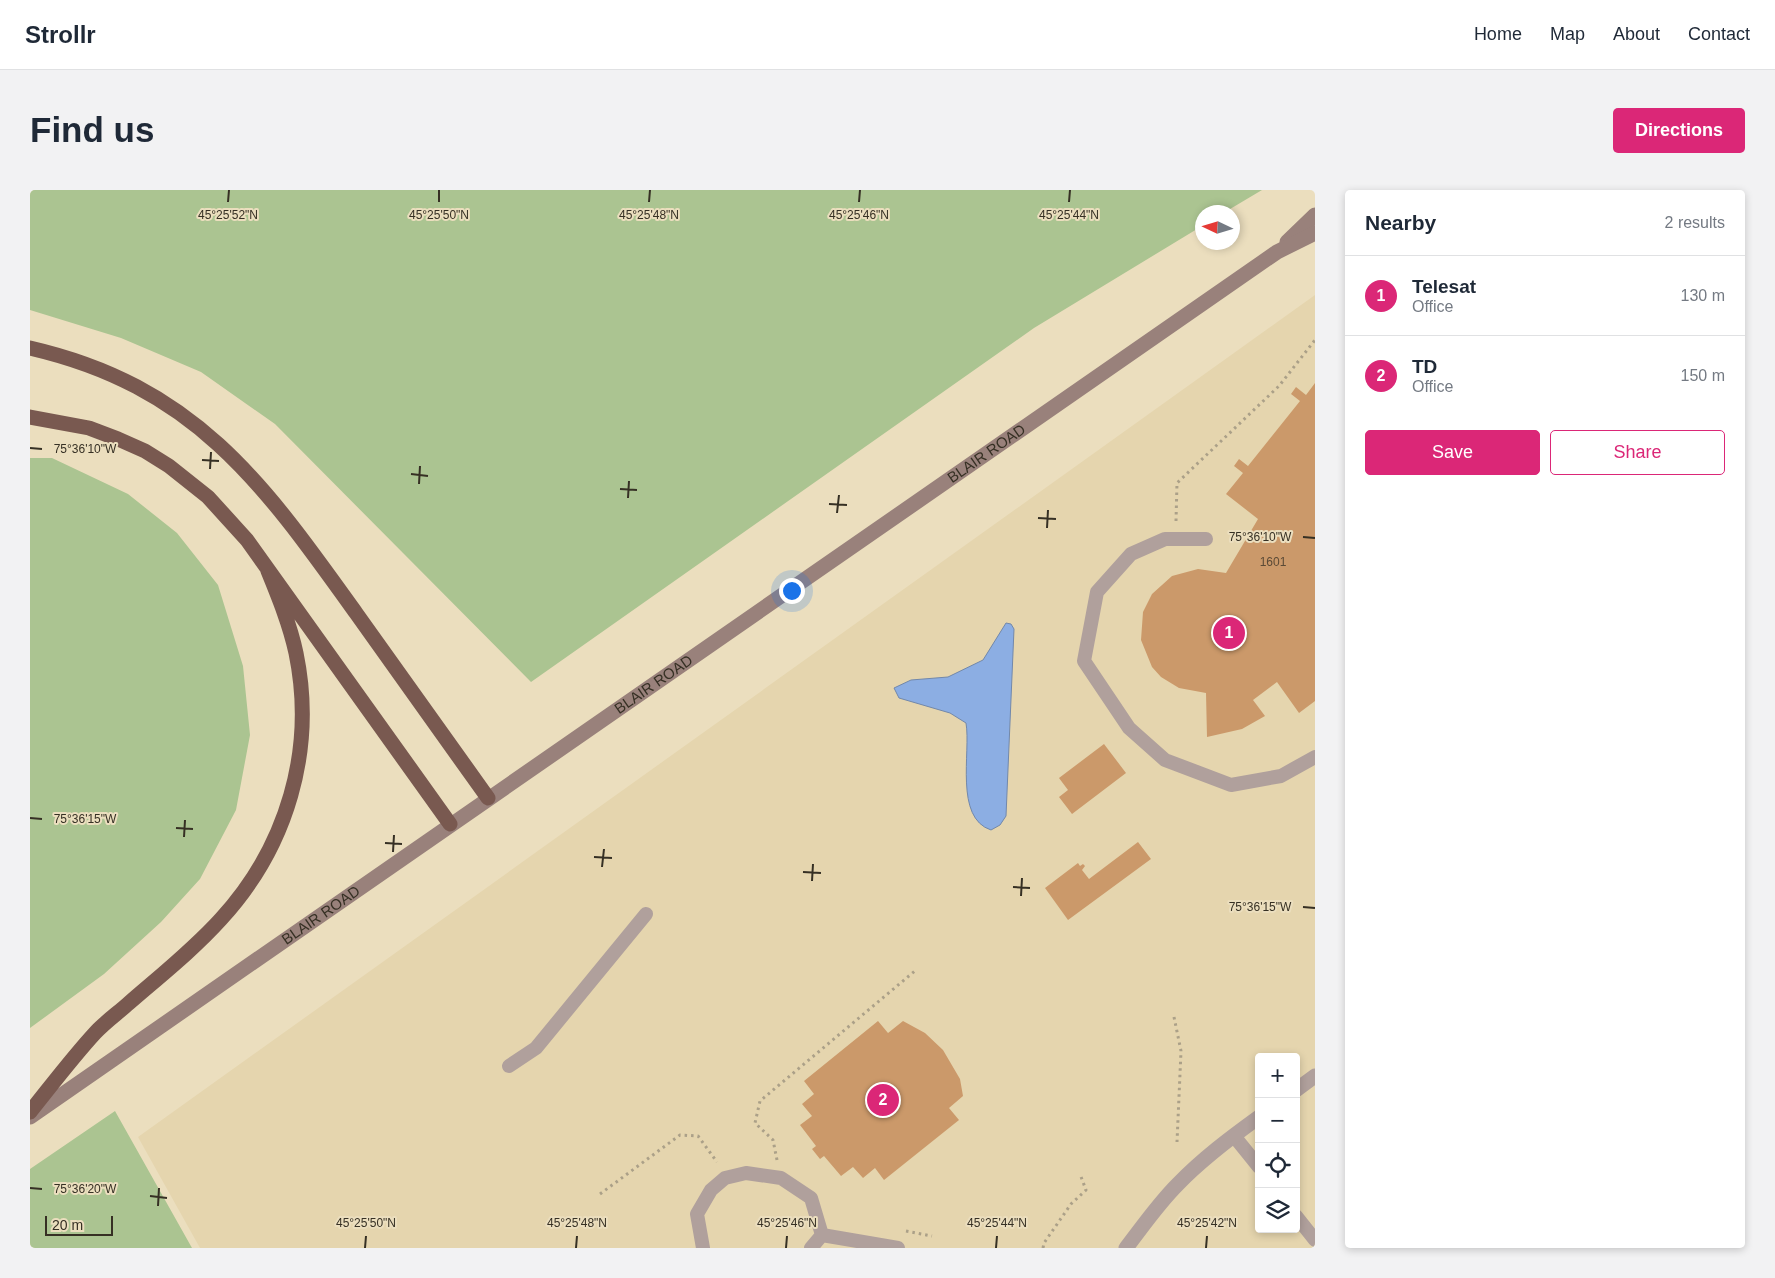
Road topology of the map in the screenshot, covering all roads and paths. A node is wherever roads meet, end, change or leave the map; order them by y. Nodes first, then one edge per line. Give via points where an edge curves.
1 (1315, 215) edge
2 (1315, 233) edge
3 (1277, 252) junction
4 (1315, 340) edge
5 (30, 348) edge
6 (30, 417) edge
7 (1176, 538) junction
8 (1206, 539) dead end
9 (268, 571) junction
10 (1315, 759) edge
11 (488, 798) junction
12 (450, 824) junction
13 (646, 914) dead end
14 (916, 970) dead end
15 (1174, 1017) dead end
16 (508, 1066) dead end
17 (1315, 1076) edge
18 (1300, 1087) edge
19 (30, 1112) edge
20 (30, 1117) edge
21 (1255, 1120) edge
22 (1234, 1136) junction
23 (1177, 1142) dead end
24 (778, 1160) dead end
25 (1255, 1162) edge
26 (1080, 1174) dead end
27 (725, 1178) junction
28 (600, 1194) dead end
29 (1300, 1221) edge
30 (822, 1235) junction
31 (1315, 1240) edge
32 (703, 1248) edge
33 (811, 1248) edge
34 (898, 1248) edge
35 (1043, 1248) edge
36 (1126, 1248) edge

1 - 3 main road, BLAIR ROAD
2 - 3 main road, BLAIR ROAD
3 - 11 main road, BLAIR ROAD
4 - 7 path via 1279,386 1177,484
5 - 11 highway via 74,361 150,394 217,440 258,482 300,534
6 - 9 highway via 89,428 145,451 169,466 196,486 227,517 248,540
7 - 8 lane
7 - 10 lane via 1165,538 1131,554 1097,592 1084,661 1129,728 1165,760 1231,785 1281,776
9 - 12 highway
9 - 19 highway via 296,654 302,721 292,795 268,855 255,877 221,919 96,1032
11 - 12 main road, BLAIR ROAD
12 - 20 main road, BLAIR ROAD
13 - 16 lane via 536,1048
14 - 24 path via 760,1100 756,1123 773,1140
15 - 23 path via 1181,1051
17 - 18 street
21 - 22 street
22 - 25 lane
22 - 36 street via 1178,1184
26 - 35 path via 1086,1190 1071,1204
27 - 28 path via 698,1136 680,1135
27 - 30 lane via 746,1172 781,1178 811,1198
27 - 32 lane via 711,1190 696,1214
29 - 31 lane
30 - 33 lane
30 - 34 lane

